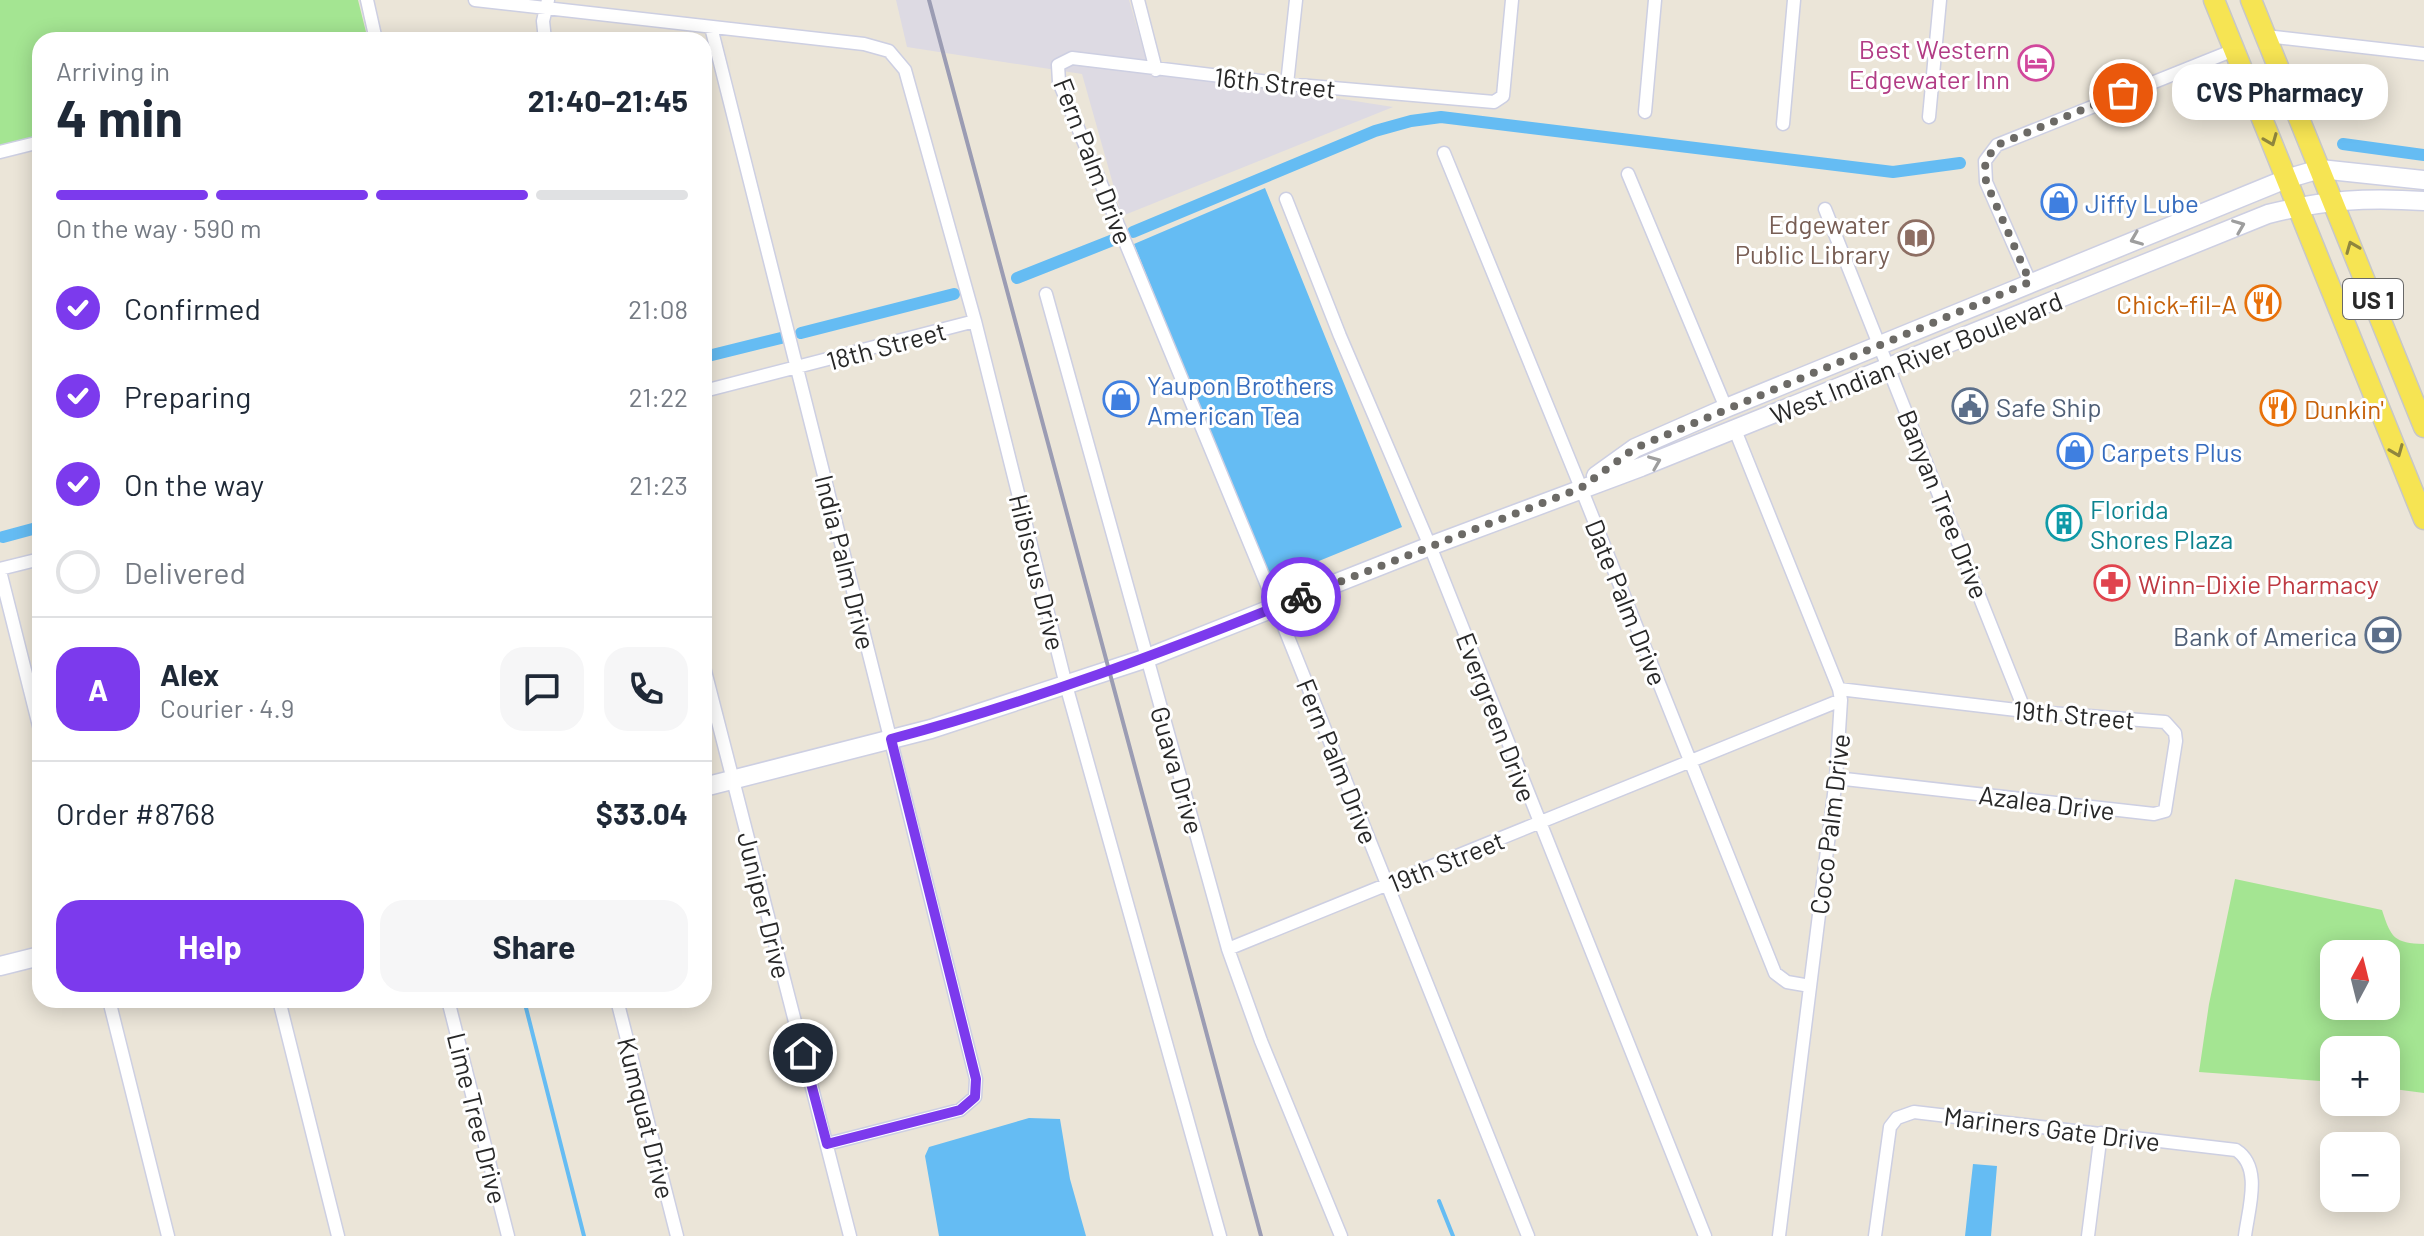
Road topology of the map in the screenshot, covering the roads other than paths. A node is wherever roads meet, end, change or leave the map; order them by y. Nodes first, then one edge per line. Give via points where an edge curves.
1 (367, 0) edge
2 (475, 0) edge
3 (1138, 0) edge
4 (1296, 0) edge
5 (1512, 0) edge
6 (1655, 0) edge
7 (1794, 0) edge
8 (1940, 0) edge
9 (2214, 0) edge
10 (2251, 0) edge
11 (546, 4) edge
12 (711, 27) junction
13 (374, 32) edge
14 (543, 32) edge
15 (2266, 36) junction
16 (2234, 50) junction
17 (2424, 54) edge
18 (1058, 65) joint
19 (1156, 70) junction
20 (1287, 84) junction
21 (1645, 112) dead end
22 (1929, 117) dead end
23 (1783, 124) dead end
24 (32, 144) edge
25 (0, 152) edge
26 (1444, 153) dead end
27 (2320, 169) junction
28 (1628, 174) dead end
29 (2286, 179) junction
30 (2424, 180) edge
31 (1286, 199) dead end
32 (2333, 201) junction
33 (2424, 201) edge
34 (2297, 207) junction
35 (1825, 209) dead end
36 (2030, 282) junction
37 (1046, 294) dead end
38 (975, 321) junction
39 (1879, 343) junction
40 (797, 368) junction
41 (1888, 368) junction
42 (712, 389) edge
43 (1726, 408) junction
44 (2424, 427) edge
45 (1735, 430) junction
46 (1581, 488) junction
47 (2424, 519) edge
48 (1430, 546) junction
49 (32, 561) edge
50 (0, 570) edge
51 (1276, 607) junction
52 (1147, 658) junction
53 (1066, 685) junction
54 (1840, 694) junction
55 (32, 698) edge
56 (712, 698) edge
57 (2025, 711) junction
58 (2165, 722) joint
59 (891, 739) junction
60 (1692, 762) junction
61 (1836, 778) junction
62 (733, 780) junction
63 (712, 785) edge
64 (1539, 824) junction
65 (1388, 885) junction
66 (1228, 949) junction
67 (32, 958) edge
68 (0, 966) edge
69 (1810, 986) junction
70 (111, 1008) edge
71 (281, 1008) edge
72 (450, 1008) edge
73 (619, 1008) edge
74 (2101, 1133) junction
75 (827, 1144) junction
76 (168, 1236) edge
77 (338, 1236) edge
78 (508, 1236) edge
79 (677, 1236) edge
80 (850, 1236) edge
81 (1220, 1236) edge
82 (1341, 1236) edge
83 (1528, 1236) edge
84 (1705, 1236) edge
85 (1779, 1236) edge
86 (1875, 1236) edge
87 (2088, 1236) edge
88 (2245, 1236) edge

1 - 13 street
2 - 11 street
3 - 19 street
4 - 20 street
5 - 20 street, 16th Street via 1503,96 1494,102
6 - 21 street
7 - 23 street
8 - 22 street
9 - 16 main road, US 1
10 - 15 main road, US 1
11 - 12 street
11 - 14 street
12 - 38 street, Hibiscus Drive via 889,51 905,70
12 - 40 street, India Palm Drive
15 - 17 street
15 - 27 main road, US 1
16 -> 29 main road, US 1
16 - 36 street via 1997,145 1985,161 1986,182
18 - 19 street, 16th Street via 1072,58
18 - 51 street, Fern Palm Drive via 1059,82
19 - 20 street, 16th Street
24 - 25 street
26 - 46 street, Date Palm Drive
27 - 29 main road, West Indian River Boulevard
27 - 30 main road
27 - 32 main road, US 1
28 - 43 street
29 - 34 main road, US 1
29 -> 36 main road, West Indian River Boulevard
31 - 48 street, Evergreen Drive
32 - 33 main road, West Indian River Boulevard
32 - 34 main road, West Indian River Boulevard
44 -> 32 main road, US 1
41 -> 34 main road, West Indian River Boulevard via 2268,214
34 -> 47 main road, US 1
35 - 39 street, Banyan Tree Drive
36 - 39 main road, West Indian River Boulevard
37 - 52 street, Guava Drive
38 - 40 street, 18th Street
38 - 53 street, Hibiscus Drive
39 - 41 street, Banyan Tree Drive
39 - 43 main road, West Indian River Boulevard
40 - 42 street, 18th Street
40 - 59 street, India Palm Drive
41 - 45 main road, West Indian River Boulevard
41 - 57 street, Banyan Tree Drive
43 - 46 main road, West Indian River Boulevard via 1635,448
46 -> 45 main road, West Indian River Boulevard
45 - 54 street, Coco Palm Drive
46 - 48 main road
46 - 60 street, Date Palm Drive
48 - 51 main road
48 - 64 street, Evergreen Drive
49 - 50 street
50 - 55 street
51 - 52 main road
51 - 65 street, Fern Palm Drive
52 - 53 main road
52 - 66 street, Guava Drive
53 - 59 main road
53 - 81 street, Hibiscus Drive
54 - 57 street, 19th Street
54 - 60 street, 19th Street
54 - 61 street, Coco Palm Drive
56 - 62 street, Juniper Drive
57 - 58 street, 19th Street
58 - 61 street, Azalea Drive via 2176,741 2165,811 2154,814
59 - 62 main road
59 - 75 street, India Palm Drive via 976,1079 975,1097 960,1110
60 - 64 street, 19th Street
60 - 69 street, Date Palm Drive via 1775,973 1787,982
61 - 69 street, Coco Palm Drive
62 - 63 main road
62 - 75 street, Juniper Drive
64 - 65 street, 19th Street
64 - 84 street, Evergreen Drive
65 - 66 street, 19th Street
65 - 83 street, Fern Palm Drive
66 - 82 street, Guava Drive
67 - 68 main road
69 - 85 street, Coco Palm Drive
70 - 76 street
71 - 77 street
72 - 78 street, Lime Tree Drive
73 - 79 street, Kumquat Drive
74 - 86 street, Mariners Gate Drive via 1908,1113 1897,1118 1886,1139
74 - 87 street
74 - 88 street, Mariners Gate Drive via 2245,1155 2252,1178
75 - 80 street, Juniper Drive

